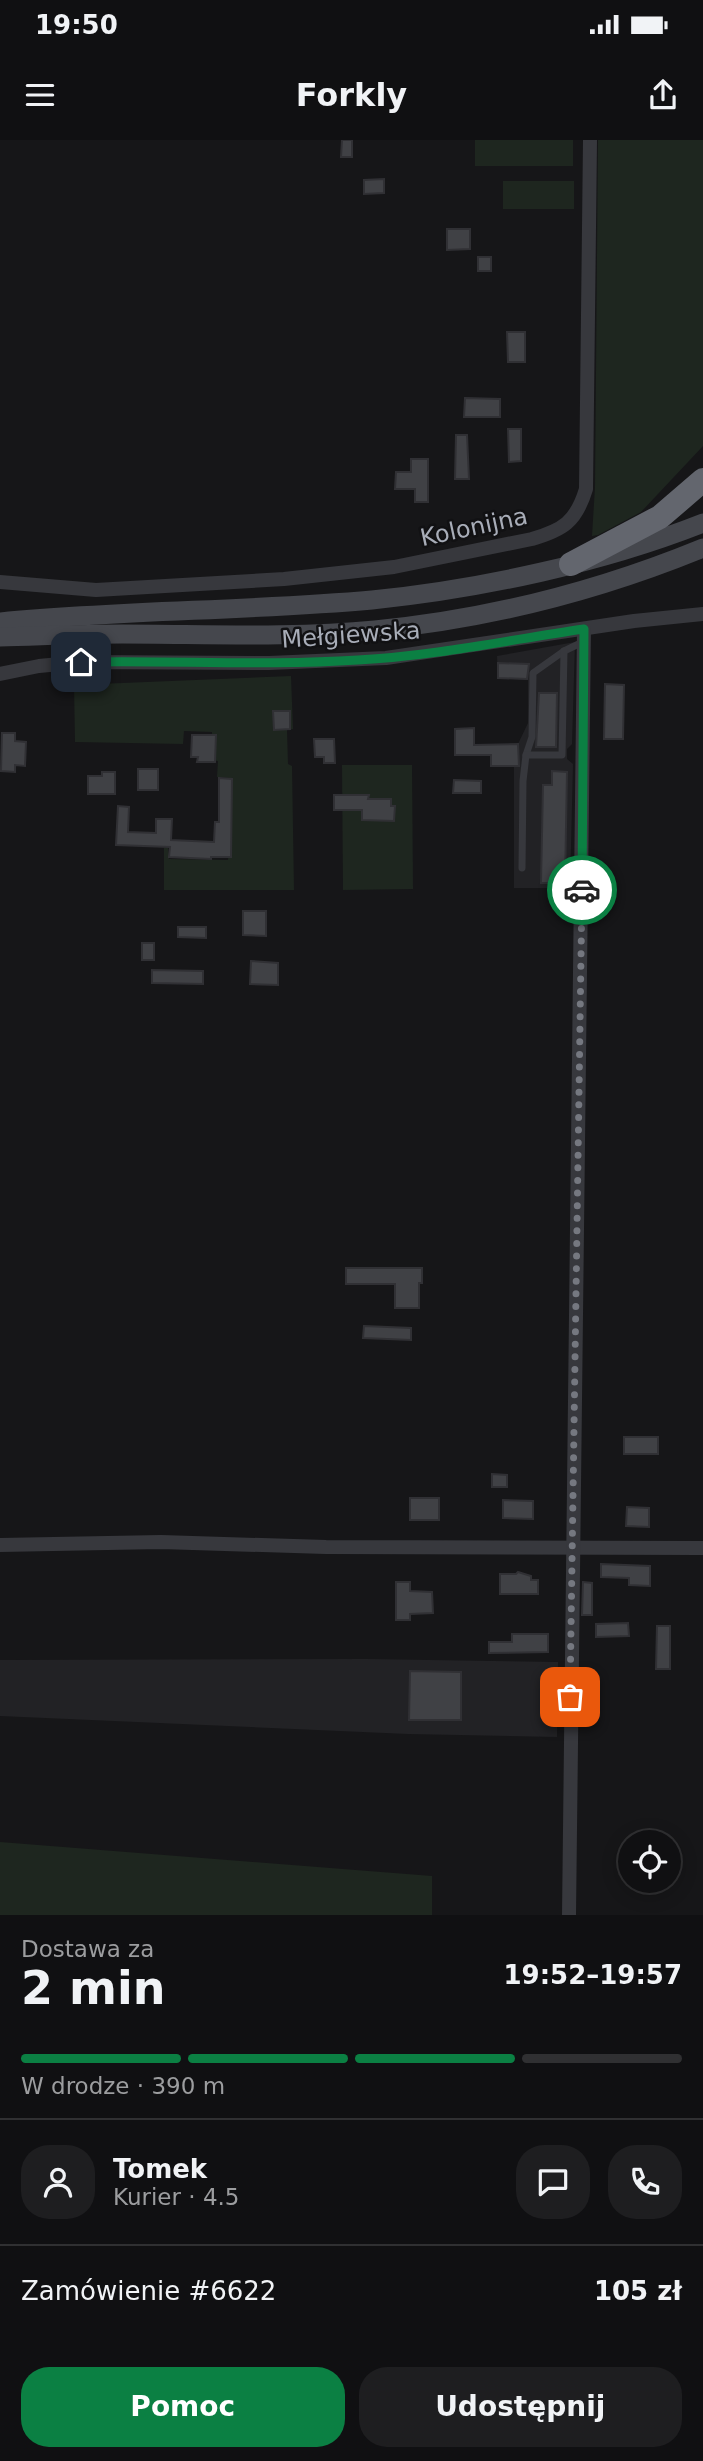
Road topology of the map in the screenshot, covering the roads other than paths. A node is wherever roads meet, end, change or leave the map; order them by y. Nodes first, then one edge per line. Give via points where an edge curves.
1 (590, 140) edge
2 (703, 480) edge
3 (703, 523) edge
4 (703, 548) edge
5 (571, 564) junction
6 (0, 582) edge
7 (703, 614) edge
8 (0, 622) edge
9 (585, 635) junction
10 (0, 636) edge
11 (564, 651) junction
12 (0, 674) edge
13 (526, 755) junction
14 (522, 868) dead end
15 (0, 1545) edge
16 (571, 1547) junction
17 (703, 1548) edge
18 (569, 1915) edge

1 - 6 street, Kolonijna via 586,489 567,524 532,539 394,567 284,579 96,590
2 - 5 highway via 660,517
3 - 5 main road
4 - 10 main road via 538,602 408,626 291,635
5 - 8 main road via 369,600
7 - 9 street, Mełgiewska via 634,621
9 - 11 lane
9 - 12 street, Mełgiewska via 386,658 81,662
9 - 16 street
11 - 13 lane via 533,673 532,737
11 - 13 lane via 562,755
13 - 14 lane
15 - 16 street via 161,1542
16 - 17 street
16 - 18 street

